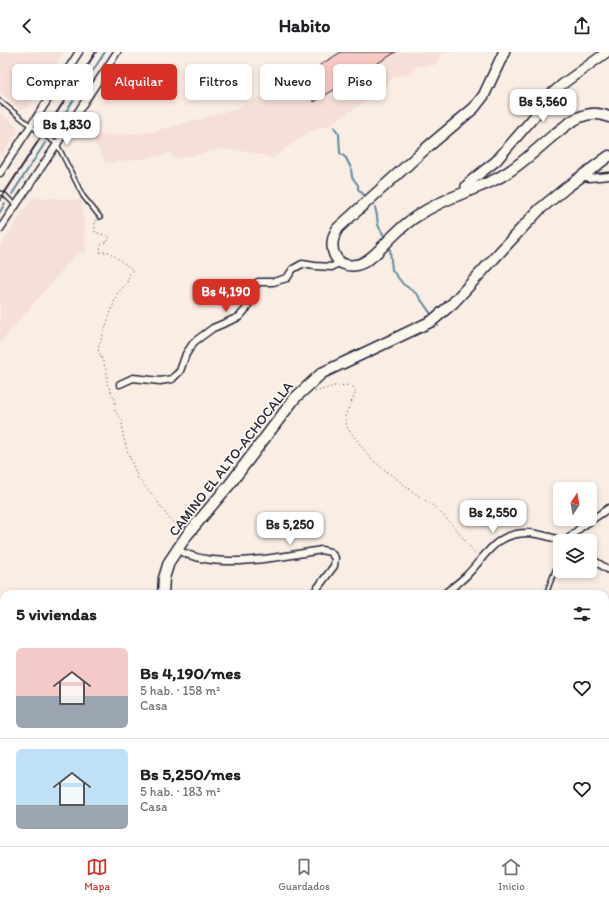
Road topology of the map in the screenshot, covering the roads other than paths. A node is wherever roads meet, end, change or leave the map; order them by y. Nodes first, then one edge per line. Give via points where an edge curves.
1 (79, 52) edge
2 (117, 52) edge
3 (504, 52) edge
4 (607, 52) edge
5 (0, 100) edge
6 (609, 117) edge
7 (31, 126) junction
8 (57, 144) junction
9 (609, 156) edge
10 (0, 173) edge
11 (582, 174) junction
12 (609, 176) edge
13 (466, 192) junction
14 (0, 193) edge
15 (15, 205) junction
16 (100, 217) road end
17 (0, 229) edge
18 (340, 262) junction
19 (120, 384) dead end
20 (609, 508) edge
21 (573, 534) edge
22 (553, 538) edge
23 (178, 550) junction
24 (597, 562) edge
25 (609, 570) edge
26 (553, 576) edge
27 (163, 590) edge
28 (317, 590) edge
29 (449, 590) edge
30 (548, 590) edge

1 - 7 street
2 - 8 street
3 - 18 main road via 484,95 474,108 333,234 332,245
4 - 13 main road via 551,94 496,161 466,186
5 - 7 lane
6 - 13 main road via 588,114 571,121 505,174
7 - 8 lane
7 - 10 street
8 - 15 street
8 - 16 lane via 83,196
9 - 11 main road, CAMINO EL ALTO-ACHOCALLA
11 - 12 street via 588,178
11 - 23 main road, CAMINO EL ALTO-ACHOCALLA via 540,209 453,303 432,321 337,365 322,373 306,387 187,535
13 - 18 main road via 417,216 364,263 354,266
14 - 15 lane
15 - 17 street
18 - 19 street via 332,267 302,264 293,269 287,278 273,282 258,282 247,308 239,317 213,328 194,342 180,371 172,379 160,381 133,378
20 - 21 street
22 - 29 street via 531,533 505,538 495,544 466,576
23 - 27 main road, CAMINO EL ALTO-ACHOCALLA via 169,562
23 - 28 street via 187,555 215,560 264,559 321,550 330,552 335,558 334,566
24 - 25 street
26 - 30 lane

